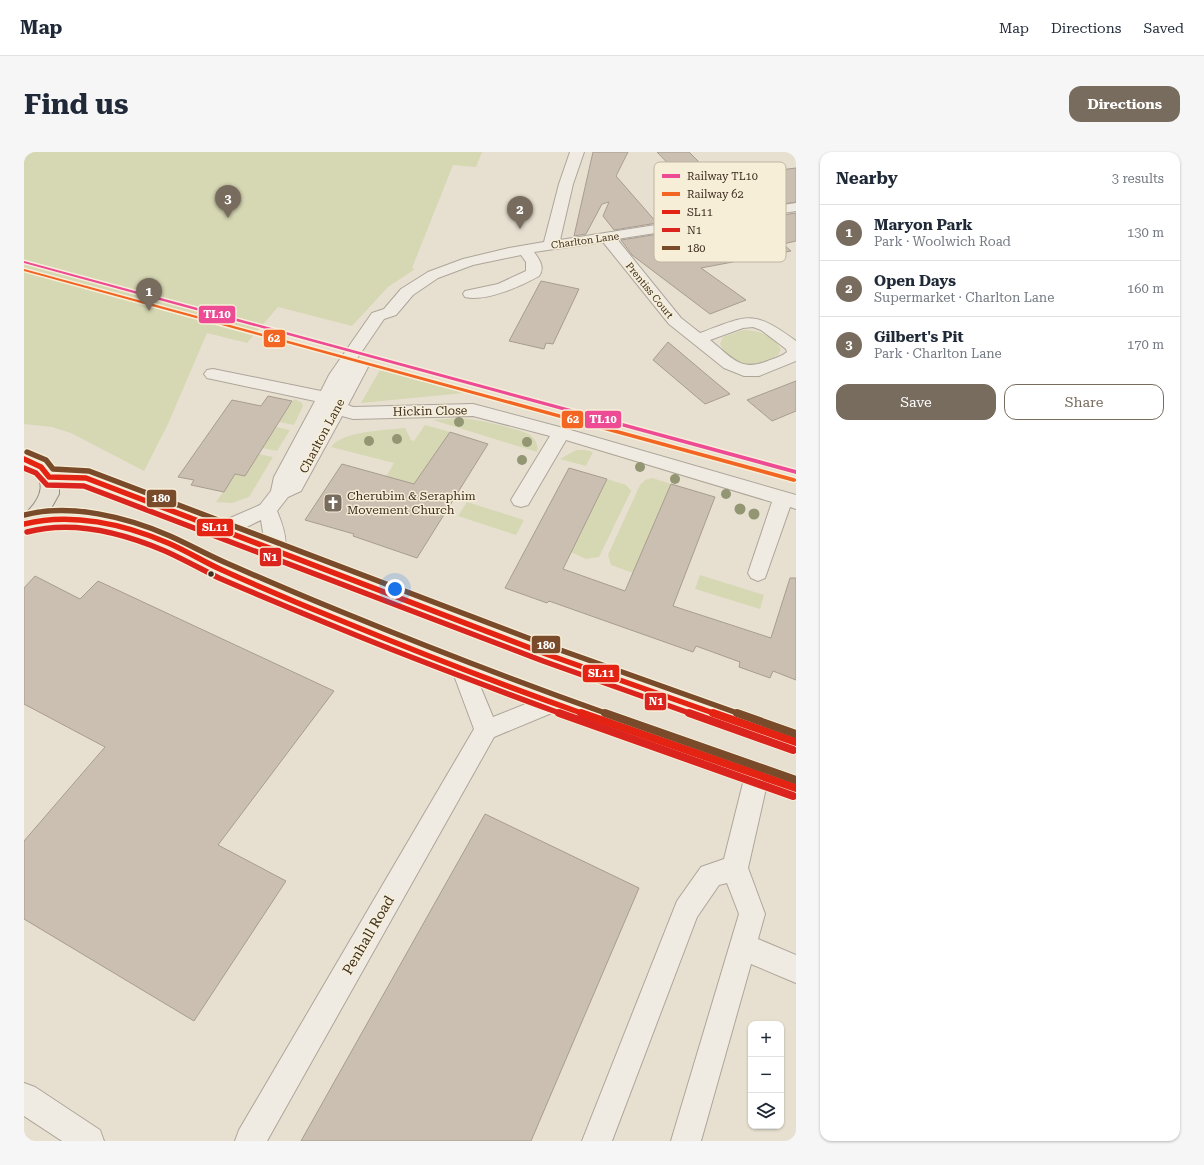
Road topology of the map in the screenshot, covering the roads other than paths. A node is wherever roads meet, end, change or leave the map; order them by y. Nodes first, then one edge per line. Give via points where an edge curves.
1 (577, 152) edge
2 (796, 208) edge
3 (786, 210) edge
4 (654, 230) edge
5 (607, 237) junction
6 (551, 245) junction
7 (524, 250) junction
8 (471, 294) dead end
9 (698, 339) junction
10 (213, 374) dead end
11 (331, 404) junction
12 (561, 433) junction
13 (24, 459) edge
14 (48, 477) junction
15 (520, 500) dead end
16 (789, 500) edge
17 (267, 510) junction
18 (28, 522) edge
19 (221, 530) junction
20 (276, 551) junction
21 (758, 574) dead end
22 (464, 670) junction
23 (551, 703) junction
24 (486, 730) junction
25 (796, 742) edge
26 (757, 775) junction
27 (796, 788) edge
28 (735, 868) junction
29 (742, 946) junction
30 (796, 969) edge
31 (24, 1098) edge
32 (89, 1141) edge
33 (250, 1141) edge
34 (597, 1141) edge
35 (686, 1141) edge

1 - 6 street
2 - 3 street, Charlton Lane
4 - 5 street, Charlton Lane
5 - 6 street, Charlton Lane
5 - 9 street, Prentiss Court via 675,321
6 - 7 street, Charlton Lane
7 - 8 street via 534,262 534,273 520,282 498,290
7 - 11 street, Charlton Lane via 468,262 433,275 408,292 390,312 391,322 350,382
9 - 9 street, Prentiss Court via 730,364 744,371 759,371 796,353 794,347 767,327 754,322 741,322
10 - 11 street, Hickin Close via 316,395
11 - 12 street, Hickin Close via 352,413 473,410
11 - 17 street, Charlton Lane via 281,482 281,492
12 - 15 street
12 - 16 street, Hickin Close
13 - 14 main road via 41,467
14 - 18 main road via 51,484 49,497
14 - 19 main road via 86,478
16 - 21 street, Hickin Close
17 - 19 street, Charlton Lane
17 - 20 street via 273,525
18 - 22 main road via 57,519 102,523 163,541 218,568 350,625
19 - 20 main road
20 - 25 main road via 546,654
22 - 23 main road
22 - 24 street
23 - 24 street
23 - 26 main road
24 - 33 street, Penhall Road
26 - 27 main road
26 - 28 street
28 - 29 street via 752,914
28 - 34 street via 710,876 686,910
29 - 30 street
29 - 35 street
31 - 32 street

